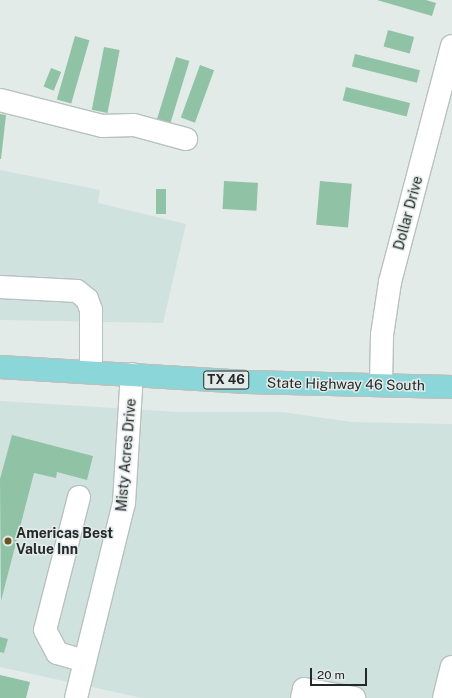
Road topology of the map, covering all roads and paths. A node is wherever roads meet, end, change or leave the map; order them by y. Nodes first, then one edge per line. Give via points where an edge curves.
1 (452, 46) edge
2 (0, 100) edge
3 (186, 138) dead end
4 (0, 287) edge
5 (0, 367) edge
6 (91, 371) junction
7 (132, 374) junction
8 (381, 384) junction
9 (452, 387) edge
10 (79, 497) dead end
11 (85, 661) junction
12 (452, 667) edge
13 (76, 698) edge
14 (302, 698) edge
15 (350, 698) edge
16 (444, 698) edge

1 - 8 street, Dollar Drive via 390,282 382,335
2 - 3 street via 102,126 134,125
4 - 6 street via 77,291 87,299 91,310
5 - 6 main road, State Highway 46 South / TX 46
6 - 7 main road, State Highway 46 South / TX 46
7 - 8 main road, State Highway 46 South / TX 46 via 247,382
7 - 11 street, Misty Acres Drive via 124,503
8 - 9 main road, State Highway 46 South / TX 46
10 - 11 street via 45,630 57,653
11 - 13 street, Misty Acres Drive
12 - 16 street
14 - 15 street via 304,689

